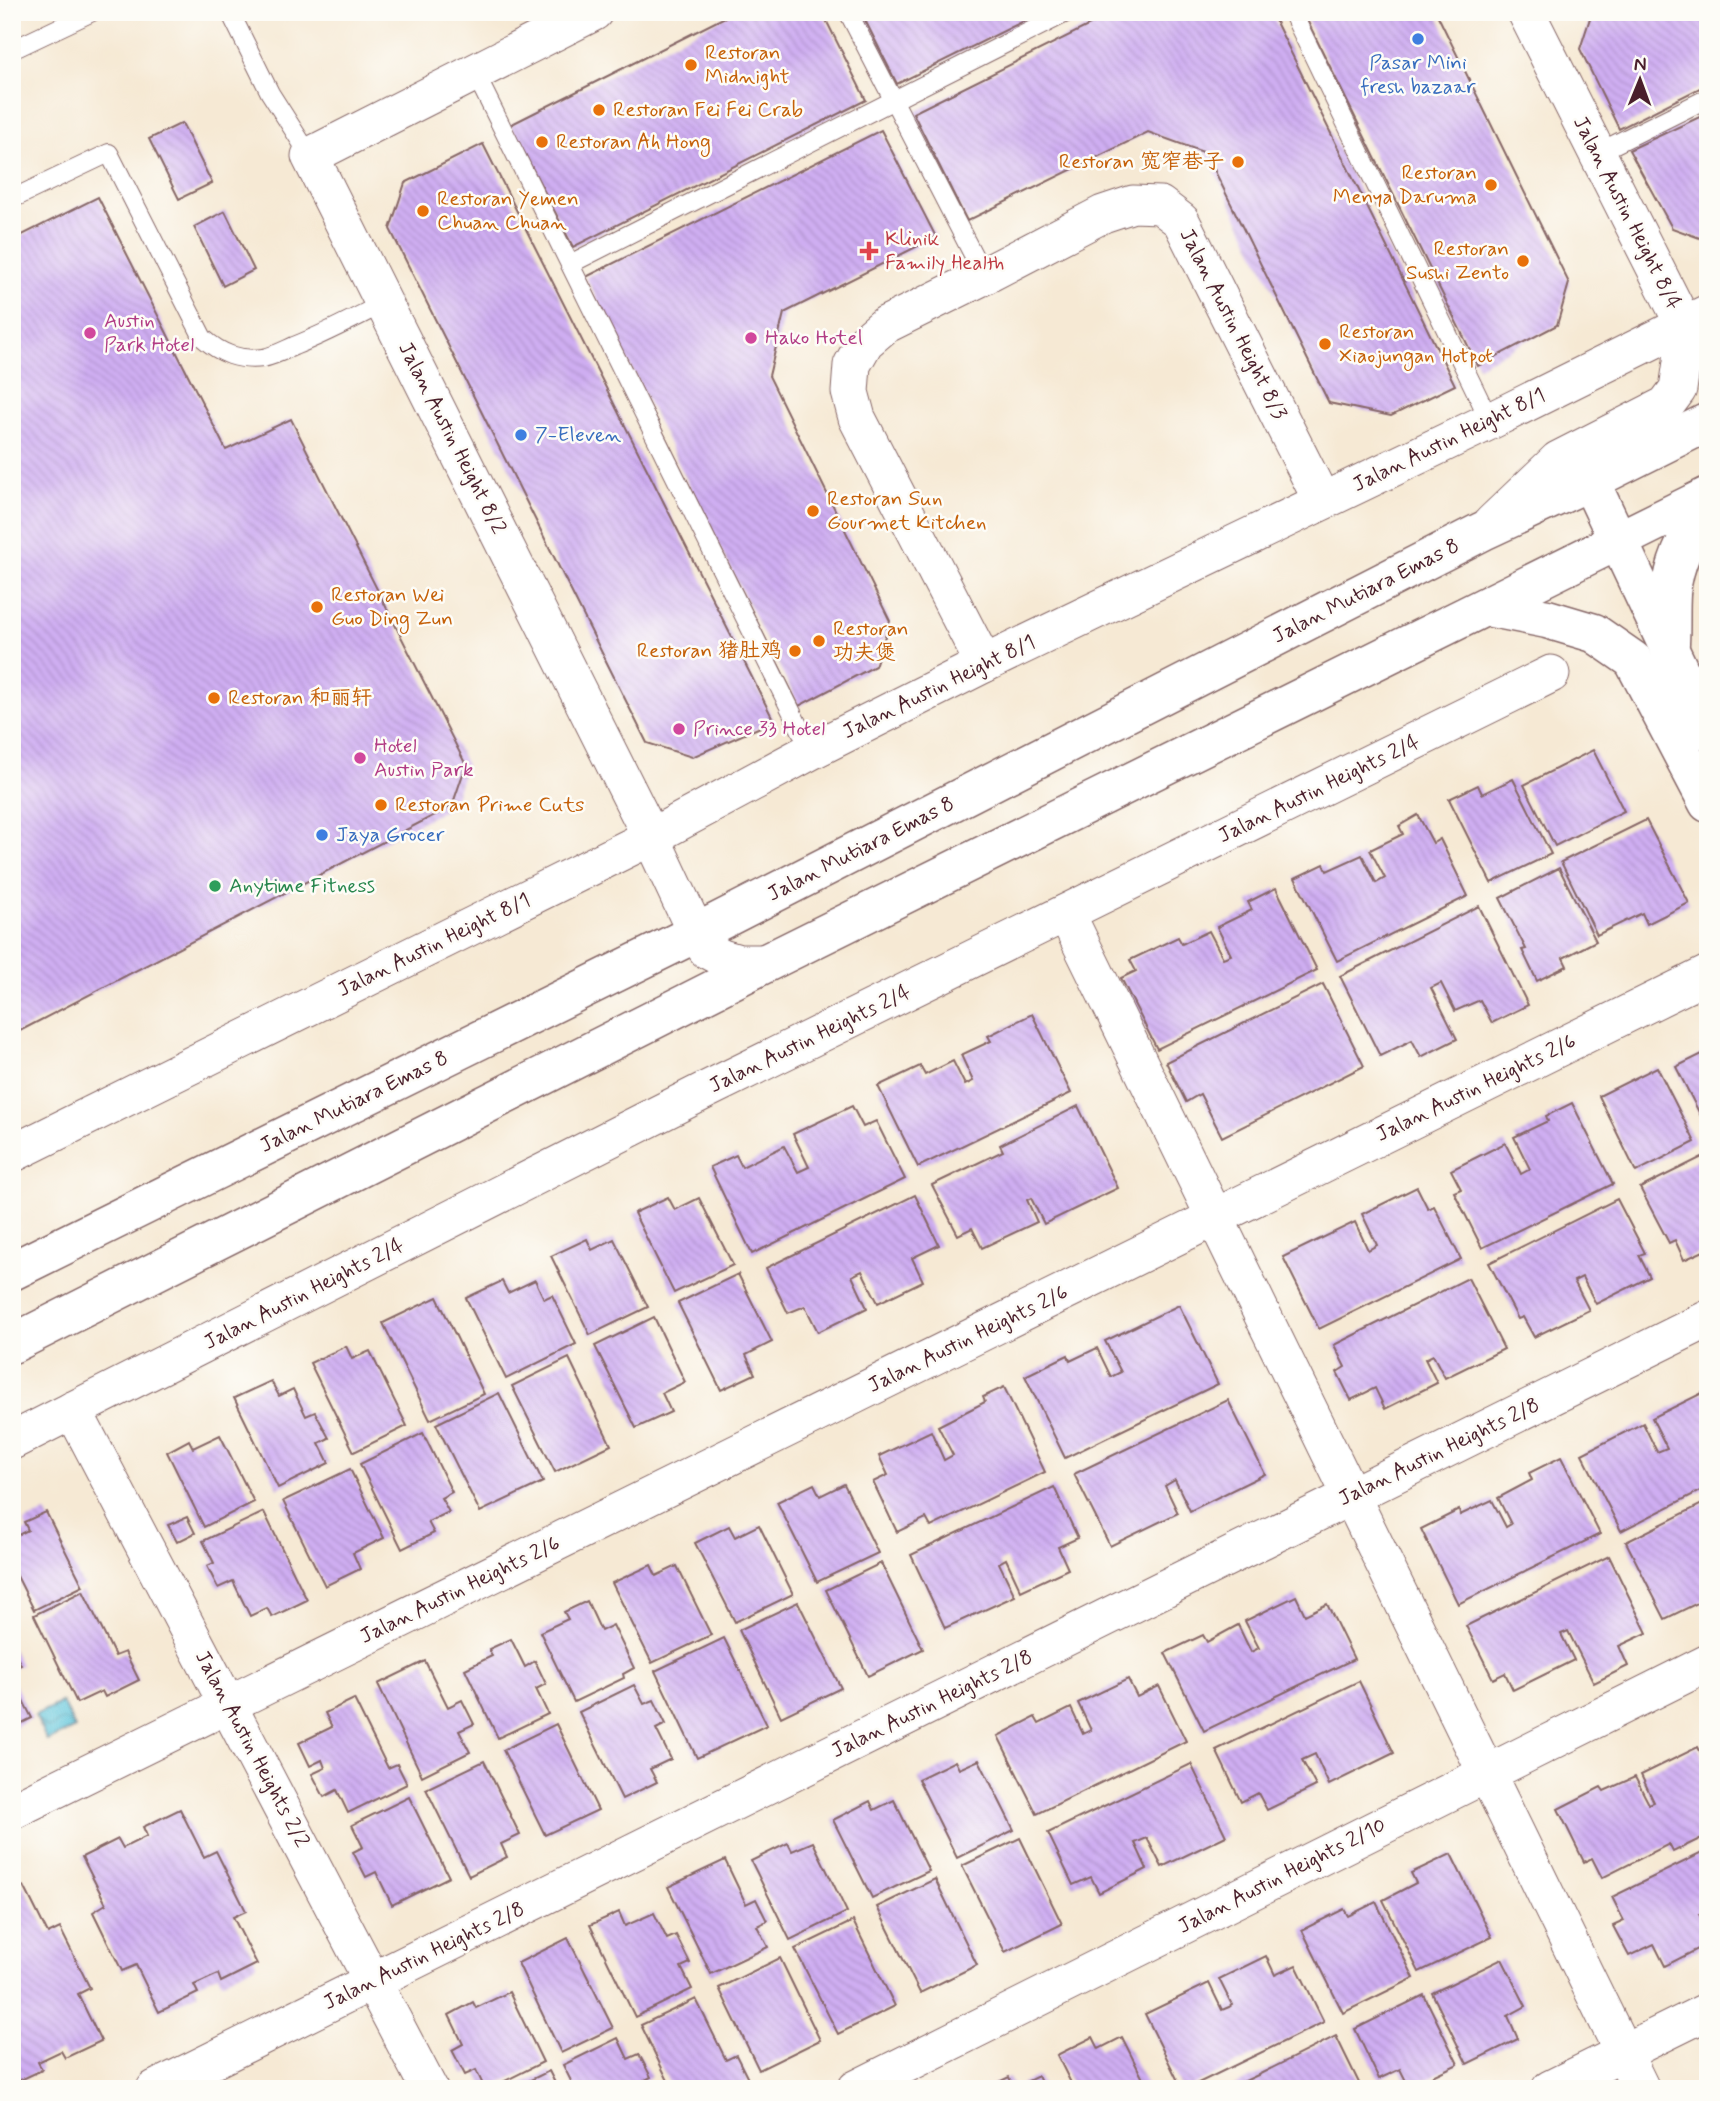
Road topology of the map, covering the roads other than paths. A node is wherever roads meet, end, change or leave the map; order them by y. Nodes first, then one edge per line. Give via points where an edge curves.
1 (93, 12) edge
2 (230, 12) edge
3 (594, 12) edge
4 (848, 12) edge
5 (1068, 12) edge
6 (1292, 12) edge
7 (1526, 12) edge
8 (551, 22) edge
9 (12, 50) edge
10 (475, 73) junction
11 (1708, 98) edge
12 (894, 100) junction
13 (1597, 153) junction
14 (310, 156) junction
15 (12, 199) edge
16 (570, 264) junction
17 (984, 276) junction
18 (384, 303) junction
19 (1700, 330) edge
20 (1490, 421) junction
21 (1708, 422) edge
22 (1590, 481) junction
23 (1708, 496) edge
24 (1322, 502) junction
25 (1708, 506) edge
26 (1483, 531) junction
27 (1618, 539) junction
28 (1488, 607) junction
29 (1670, 648) junction
30 (984, 664) junction
31 (1551, 674) dead end
32 (1708, 731) edge
33 (811, 751) junction
34 (1708, 803) edge
35 (651, 837) junction
36 (1066, 914) junction
37 (696, 933) junction
38 (766, 963) junction
39 (1708, 974) edge
40 (12, 1154) edge
41 (1215, 1217) junction
42 (12, 1271) edge
43 (1708, 1319) edge
44 (12, 1344) edge
45 (73, 1410) junction
46 (12, 1441) edge
47 (1351, 1496) junction
48 (1708, 1663) edge
49 (229, 1704) junction
50 (1487, 1773) junction
51 (12, 1811) edge
52 (373, 1981) junction
53 (1708, 2011) edge
54 (1623, 2053) junction
55 (155, 2089) edge
56 (429, 2089) edge
57 (856, 2089) edge
58 (1550, 2089) edge
59 (1641, 2089) edge

1 - 9 lane
2 - 14 lane via 270,93
3 - 8 street
4 - 12 lane
5 - 12 lane
6 - 20 lane
7 - 13 street, Jalan Austin Height 8/4
8 - 10 street
10 - 14 street
10 - 16 lane
11 - 13 lane
12 - 16 lane
12 - 17 lane
13 - 19 street, Jalan Austin Height 8/4
14 - 18 street, Jalan Austin Height 8/2
15 - 18 lane via 109,153 203,338 232,356 267,357
16 - 33 lane
17 - 24 street, Jalan Austin Height 8/3 via 1102,214 1133,204 1160,205 1181,221
17 - 30 street, Jalan Austin Height 8/3 via 885,325 865,342 852,365 850,392 857,418
18 - 35 street, Jalan Austin Height 8/2
19 - 20 street, Jalan Austin Height 8/1
19 - 26 street, Jalan Austin Height 8/4 via 1682,362 1678,389 1666,405 1558,460
20 - 24 street, Jalan Austin Height 8/1
21 - 22 main road, Jalan Mutiara Emas 8
22 - 26 main road, Jalan Mutiara Emas 8
22 - 27 main road
23 - 27 main road
24 - 30 street, Jalan Austin Height 8/1
25 - 29 main road via 1692,528 1678,562 1671,591
26 - 37 main road, Jalan Mutiara Emas 8
27 - 28 main road
27 - 29 main road
28 - 34 main road via 1594,633 1633,660
28 - 38 main road
29 - 32 main road
30 - 33 street, Jalan Austin Height 8/1
31 - 36 street, Jalan Austin Heights 2/4
33 - 35 street, Jalan Austin Height 8/1
35 - 37 street, Jalan Austin Height 8/2
35 - 40 street, Jalan Austin Height 8/1
36 - 41 street
36 - 45 street, Jalan Austin Heights 2/4
37 - 38 street, Jalan Austin Height 8/2 via 707,950 722,958 750,965
37 - 42 main road, Jalan Mutiara Emas 8
38 - 44 main road
39 - 41 street, Jalan Austin Heights 2/6
41 - 47 street
41 - 49 street, Jalan Austin Heights 2/6
43 - 47 street, Jalan Austin Heights 2/8
45 - 46 street, Jalan Austin Heights 2/4
45 - 49 street, Jalan Austin Heights 2/2
47 - 50 street
47 - 52 street, Jalan Austin Heights 2/8
48 - 50 street, Jalan Austin Heights 2/10
49 - 51 street, Jalan Austin Heights 2/6
49 - 52 street, Jalan Austin Heights 2/2
50 - 54 street
50 - 57 street, Jalan Austin Heights 2/10
52 - 55 street, Jalan Austin Heights 2/8
52 - 56 street, Jalan Austin Heights 2/2
53 - 54 street
54 - 58 street
54 - 59 street

